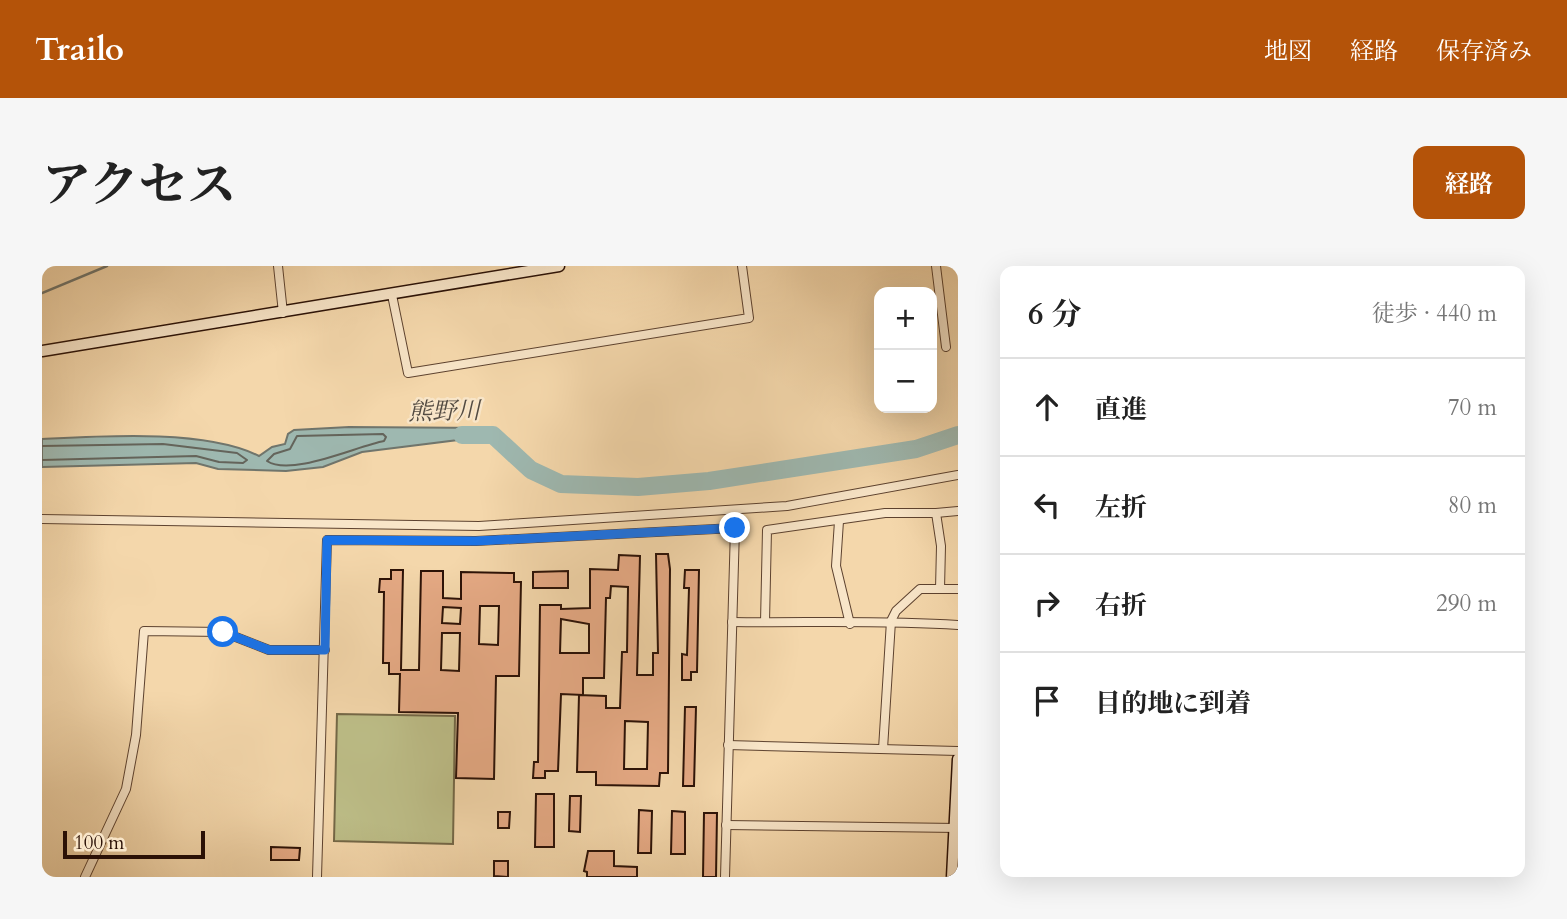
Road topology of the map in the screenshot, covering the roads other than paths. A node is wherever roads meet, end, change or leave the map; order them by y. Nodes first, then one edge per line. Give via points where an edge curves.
1 (278, 266) edge
2 (559, 266) edge
3 (742, 266) edge
4 (936, 266) edge
5 (392, 295) junction
6 (283, 313) junction
7 (946, 346) dead end
8 (42, 351) edge
9 (958, 475) edge
10 (958, 511) edge
11 (936, 513) junction
12 (42, 519) edge
13 (839, 521) junction
14 (940, 589) junction
15 (958, 589) edge
16 (891, 621) junction
17 (732, 622) junction
18 (765, 622) junction
19 (850, 624) junction
20 (958, 625) edge
21 (325, 650) junction
22 (728, 745) junction
23 (883, 749) junction
24 (958, 751) edge
25 (958, 759) edge
26 (957, 789) edge
27 (726, 825) junction
28 (956, 828) edge
29 (85, 877) edge
30 (317, 877) edge
31 (725, 877) edge
32 (952, 877) edge

1 - 6 street
2 - 5 street
3 - 5 street via 749,318 408,373
4 - 7 street
5 - 6 street
6 - 8 street
9 - 12 street via 787,506 479,526
10 - 11 street
11 - 13 street via 885,513
11 - 14 street
13 - 18 street via 767,530
13 - 19 street via 836,566
14 - 15 street
14 - 16 street via 920,589
16 - 19 street
16 - 20 street
16 - 23 street
17 - 18 street
17 - 21 street via 735,528 476,541 327,540
17 - 22 street
18 - 19 street
21 - 29 street via 269,650 223,632 144,631 136,735 126,789
21 - 30 street
22 - 23 street
22 - 27 street
23 - 24 street
25 - 26 street
26 - 28 street
27 - 28 street
27 - 31 street
28 - 32 street

